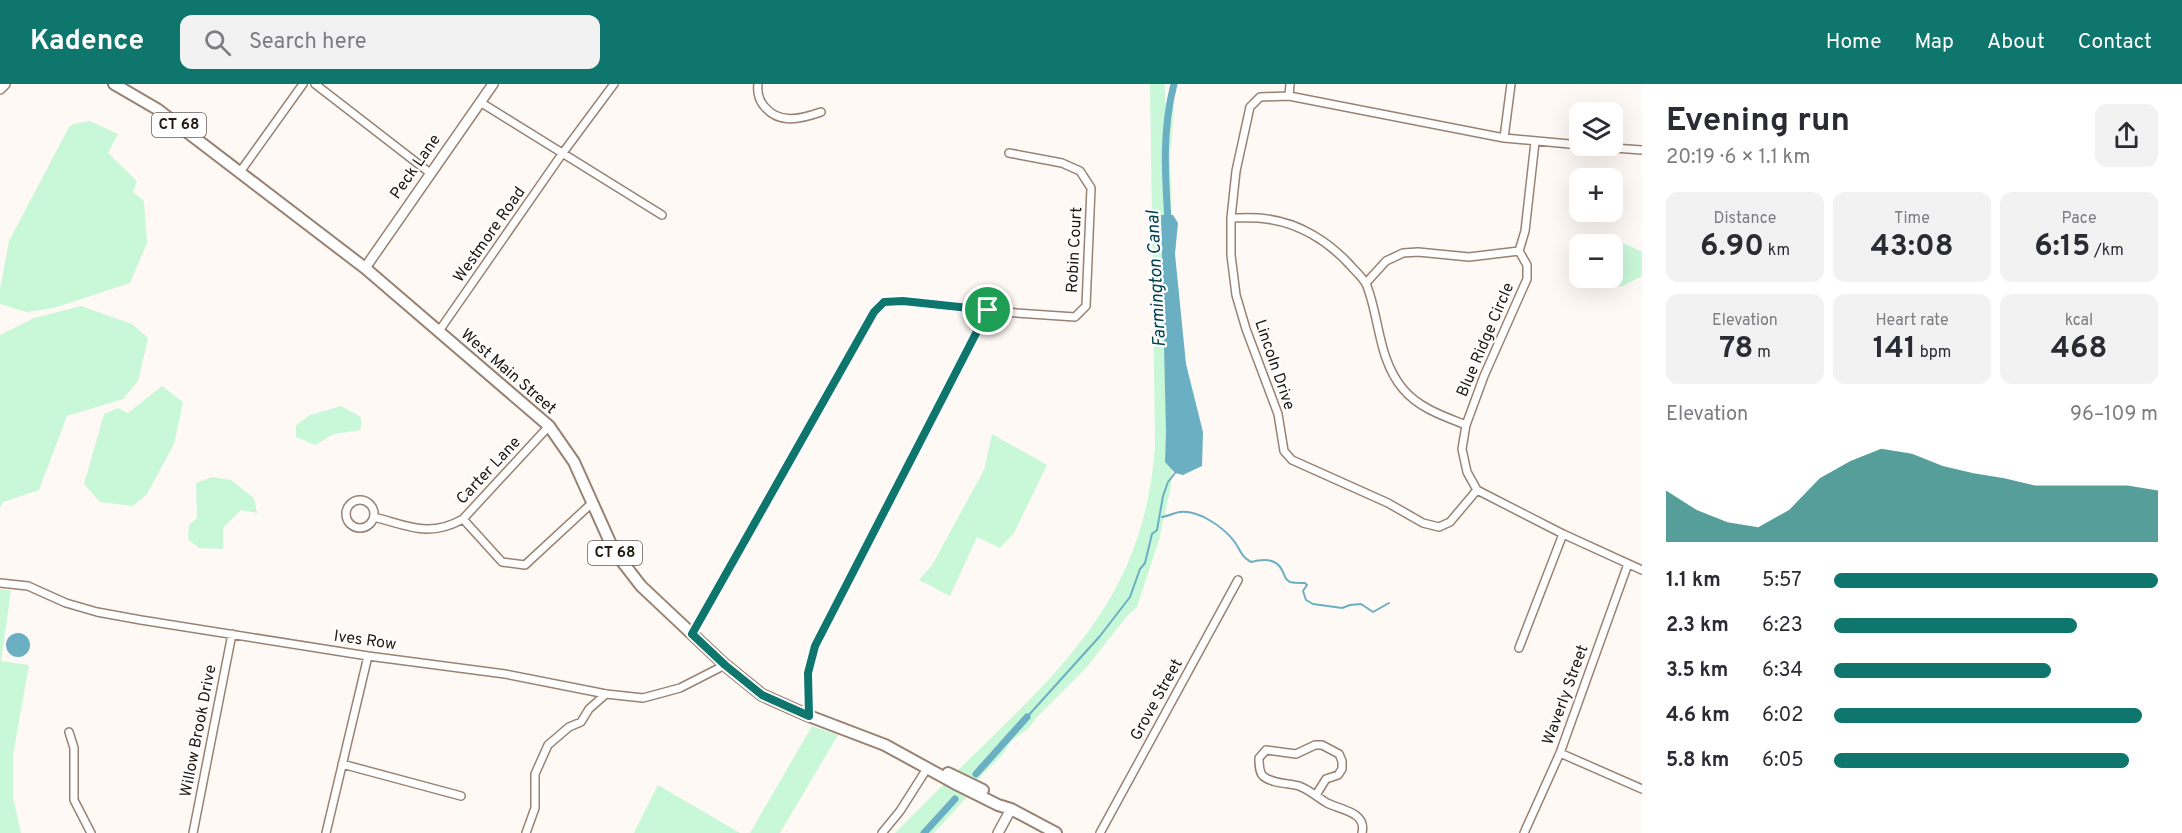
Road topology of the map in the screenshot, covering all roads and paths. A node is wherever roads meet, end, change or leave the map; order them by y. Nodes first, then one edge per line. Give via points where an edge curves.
1 (5, 84) edge
2 (114, 84) edge
3 (303, 84) edge
4 (315, 84) edge
5 (493, 84) edge
6 (614, 84) edge
7 (759, 84) edge
8 (1290, 84) edge
9 (1511, 84) edge
10 (0, 89) edge
11 (1289, 96) junction
12 (480, 102) junction
13 (821, 112) dead end
14 (1504, 138) junction
15 (1535, 142) junction
16 (1569, 144) edge
17 (1623, 149) edge
18 (1642, 150) edge
19 (1009, 153) dead end
20 (562, 154) junction
21 (240, 172) junction
22 (430, 173) junction
23 (662, 215) dead end
24 (1231, 218) junction
25 (1519, 251) junction
26 (365, 268) junction
27 (1366, 283) junction
28 (988, 310) junction
29 (439, 332) junction
30 (1466, 425) junction
31 (549, 426) junction
32 (1477, 490) junction
33 (592, 503) junction
34 (374, 517) junction
35 (463, 519) junction
36 (1563, 534) junction
37 (1628, 564) junction
38 (1642, 570) edge
39 (1238, 580) dead end
40 (0, 583) edge
41 (232, 634) junction
42 (692, 634) junction
43 (1519, 648) dead end
44 (368, 656) junction
45 (725, 665) junction
46 (606, 694) junction
47 (809, 716) junction
48 (69, 732) dead end
49 (1560, 753) junction
50 (342, 764) junction
51 (928, 767) junction
52 (1642, 789) edge
53 (1316, 795) junction
54 (461, 796) dead end
55 (1011, 809) junction
56 (91, 833) edge
57 (193, 833) edge
58 (326, 833) edge
59 (526, 833) edge
60 (882, 833) edge
61 (998, 833) edge
62 (1056, 833) edge
63 (1100, 833) edge
64 (1362, 833) edge
65 (1524, 833) edge

1 - 10 street
2 - 21 main road, West Main Street / CT 68 via 157,109
3 - 21 street
4 - 22 street
5 - 12 street, Peck Lane
6 - 20 street, Westmore Road
7 - 13 street via 761,103 770,114 785,119
8 - 11 street
9 - 14 street
11 - 14 street, Lincoln Drive
11 - 24 street, Lincoln Drive via 1260,97 1250,107 1236,171
12 - 20 street
12 - 22 street, Peck Lane
14 - 15 street, Lincoln Drive
15 - 16 street, Lincoln Drive
15 - 25 street via 1525,231
17 - 18 street
19 - 28 street, Robin Court via 1062,163 1080,171 1091,188 1086,306 1075,317
20 - 23 street
20 - 29 street, Westmore Road
21 - 26 main road, West Main Street / CT 68
22 - 26 street, Peck Lane
24 - 27 street via 1267,219 1316,236 1339,253
24 - 32 street, Lincoln Drive via 1236,295 1278,414 1284,451 1292,460 1439,527 1450,522
25 - 27 street via 1468,257 1403,253 1386,261
25 - 30 street, Blue Ridge Circle via 1527,265 1527,279
26 - 29 main road, West Main Street / CT 68
27 - 30 street via 1391,372 1404,390 1430,411
28 - 42 street, Robin Court via 903,301 884,302 874,312
28 - 47 street via 815,646 808,673
29 - 31 main road, West Main Street / CT 68
30 - 32 street, Blue Ridge Circle via 1462,449 1467,472
31 - 33 main road, West Main Street / CT 68 via 574,462
31 - 35 street, Carter Lane
32 - 36 street
33 - 35 street via 525,565 502,562
33 - 42 main road, West Main Street / CT 68 via 614,551 640,586
34 - 34 street, Carter Lane via 365,527 356,527 347,518 347,509 362,500 373,508
34 - 35 street, Carter Lane via 428,531
36 - 37 street
36 - 43 street
37 - 38 street
37 - 49 street, Waverly Street
39 - 63 street, Grove Street
40 - 41 street, Ives Row via 28,586 97,612
41 - 44 street, Ives Row
41 - 57 street, Willow Brook Drive
42 - 45 main road, West Main Street / CT 68
44 - 46 street, Ives Row via 505,674
44 - 50 street
45 - 46 street, Ives Row via 680,688 643,698
45 - 47 main road, West Main Street / CT 68 via 762,695
46 - 59 street via 581,722 549,745 535,774 535,808
47 - 51 main road, West Main Street / CT 68 via 885,745
48 - 56 street via 74,748 74,800
49 - 52 street
49 - 65 street, Waverly Street
50 - 54 street
50 - 58 street
51 - 55 main road, West Main Street / CT 68 via 969,782
51 - 60 street
53 - 53 street via 1263,776 1259,758 1266,750 1296,754 1315,745 1329,747 1339,754 1342,769 1326,779
53 - 64 street via 1354,814 1360,819
55 - 61 street
55 - 62 main road, West Main Street / CT 68

